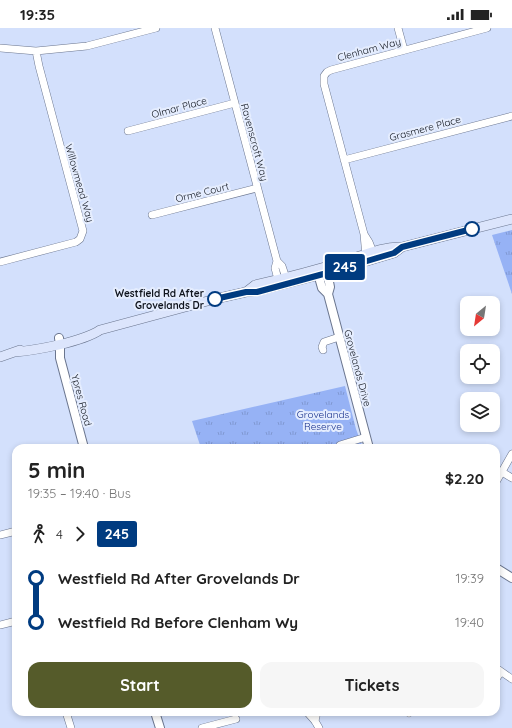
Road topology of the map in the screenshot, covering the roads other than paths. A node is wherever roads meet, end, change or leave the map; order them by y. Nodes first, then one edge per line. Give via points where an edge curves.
1 (156, 28) edge
2 (215, 28) edge
3 (398, 28) edge
4 (487, 28) edge
5 (0, 48) edge
6 (404, 50) junction
7 (36, 51) junction
8 (235, 102) junction
9 (512, 116) edge
10 (128, 131) dead end
11 (344, 160) junction
12 (257, 188) junction
13 (152, 215) dead end
14 (512, 218) edge
15 (370, 256) junction
16 (0, 262) edge
17 (322, 271) junction
18 (283, 281) junction
19 (339, 337) junction
20 (55, 342) junction
21 (323, 350) dead end
22 (0, 357) edge
23 (366, 438) junction
24 (83, 444) edge
25 (344, 444) edge
26 (368, 444) edge
27 (512, 454) edge
28 (502, 472) junction
29 (500, 475) edge
30 (512, 478) edge
31 (12, 532) edge
32 (0, 535) edge
33 (500, 570) edge
34 (512, 578) edge
35 (12, 622) edge
36 (0, 625) edge
37 (500, 671) edge
38 (512, 679) edge
39 (67, 716) edge
40 (156, 716) edge
41 (311, 716) edge
42 (316, 716) edge
43 (236, 719) dead end
44 (315, 721) junction
45 (71, 728) edge
46 (160, 728) edge
47 (202, 728) edge
48 (319, 728) edge

1 - 7 street via 87,46
2 - 8 street, Ravenscroft Way
3 - 6 street
4 - 6 street, Clenham Way
5 - 7 street
6 - 11 street, Clenham Way via 330,70 325,75 324,84
7 - 16 street, Willowmead Way via 83,232 76,242
8 - 10 street, Olmar Place
8 - 12 street, Ravenscroft Way
9 - 11 street, Grasmere Place
11 - 15 street, Clenham Way
12 - 13 street, Orme Court
12 - 18 street, Ravenscroft Way via 277,261 275,268
14 - 15 main road via 402,247 392,247
15 - 17 main road
17 - 18 main road
17 - 19 street, Grovelands Drive via 330,287 328,294
18 - 20 main road via 255,285 246,292 100,330 92,329
19 - 21 street via 324,342
19 - 23 street, Grovelands Drive
20 - 22 main road via 32,345
20 - 24 street, Ypres Road
23 - 25 street
23 - 26 street, Grovelands Drive
27 - 28 street
28 - 29 street
28 - 30 street
31 - 32 street
33 - 34 street
35 - 36 street
37 - 38 street
39 - 45 street
40 - 46 street
41 - 44 street
42 - 44 street
43 - 47 street
44 - 48 street

